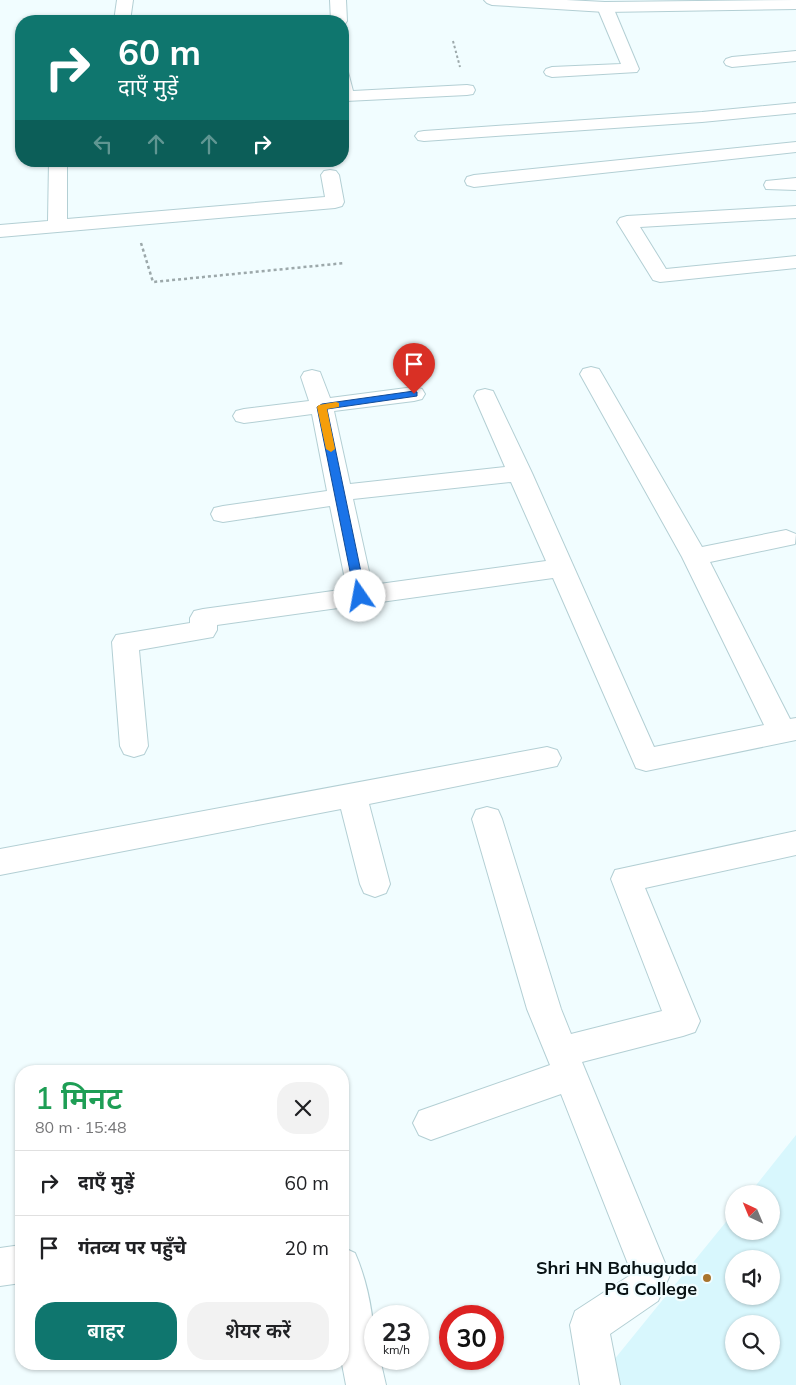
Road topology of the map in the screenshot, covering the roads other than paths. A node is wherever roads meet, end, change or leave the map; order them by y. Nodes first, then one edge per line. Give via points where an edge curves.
1 (125, 0) edge
2 (338, 0) edge
3 (492, 0) edge
4 (795, 2) edge
5 (605, 7) junction
6 (123, 15) edge
7 (339, 15) edge
8 (796, 56) edge
9 (732, 62) dead end
10 (552, 72) dead end
11 (467, 90) dead end
12 (349, 96) edge
13 (796, 108) edge
14 (424, 136) dead end
15 (796, 147) edge
16 (58, 167) edge
17 (330, 175) dead end
18 (474, 181) dead end
19 (796, 184) edge
20 (773, 185) dead end
21 (796, 212) edge
22 (57, 226) junction
23 (0, 230) edge
24 (796, 262) edge
25 (591, 374) dead end
26 (312, 377) dead end
27 (414, 394) dead end
28 (485, 396) dead end
29 (322, 407) junction
30 (244, 416) dead end
31 (520, 473) junction
32 (340, 495) junction
33 (223, 514) dead end
34 (786, 538) dead end
35 (695, 557) junction
36 (561, 568) junction
37 (360, 596) junction
38 (789, 730) edge
39 (134, 746) dead end
40 (547, 758) dead end
41 (352, 795) junction
42 (487, 819) dead end
43 (796, 843) edge
44 (0, 862) edge
45 (375, 884) dead end
46 (566, 1063) junction
47 (431, 1123) dead end
48 (15, 1265) edge
49 (0, 1267) edge
50 (349, 1301) edge
51 (366, 1385) edge
52 (600, 1385) edge

1 - 6 street
2 - 7 street
3 - 5 street
4 - 5 street
5 - 10 street via 631,70
8 - 9 street
11 - 12 street
13 - 14 street
15 - 18 street
16 - 22 street
17 - 22 street via 335,202
19 - 20 street
21 - 24 street via 627,222 660,276
22 - 23 street
25 - 35 street
26 - 29 street
27 - 29 street
28 - 31 street
29 - 30 street
29 - 32 street
31 - 32 street
31 - 36 street
32 - 33 street
32 - 37 street
34 - 35 street
35 - 38 street
36 - 37 street
36 - 38 street via 646,760
37 - 39 street via 203,618 204,630 125,642
40 - 41 street
41 - 44 street
41 - 45 street
42 - 46 street via 544,1010
43 - 46 street via 626,880 683,1021
46 - 47 street
46 - 52 street via 651,1274 645,1288 589,1326
48 - 49 street
50 - 51 street

